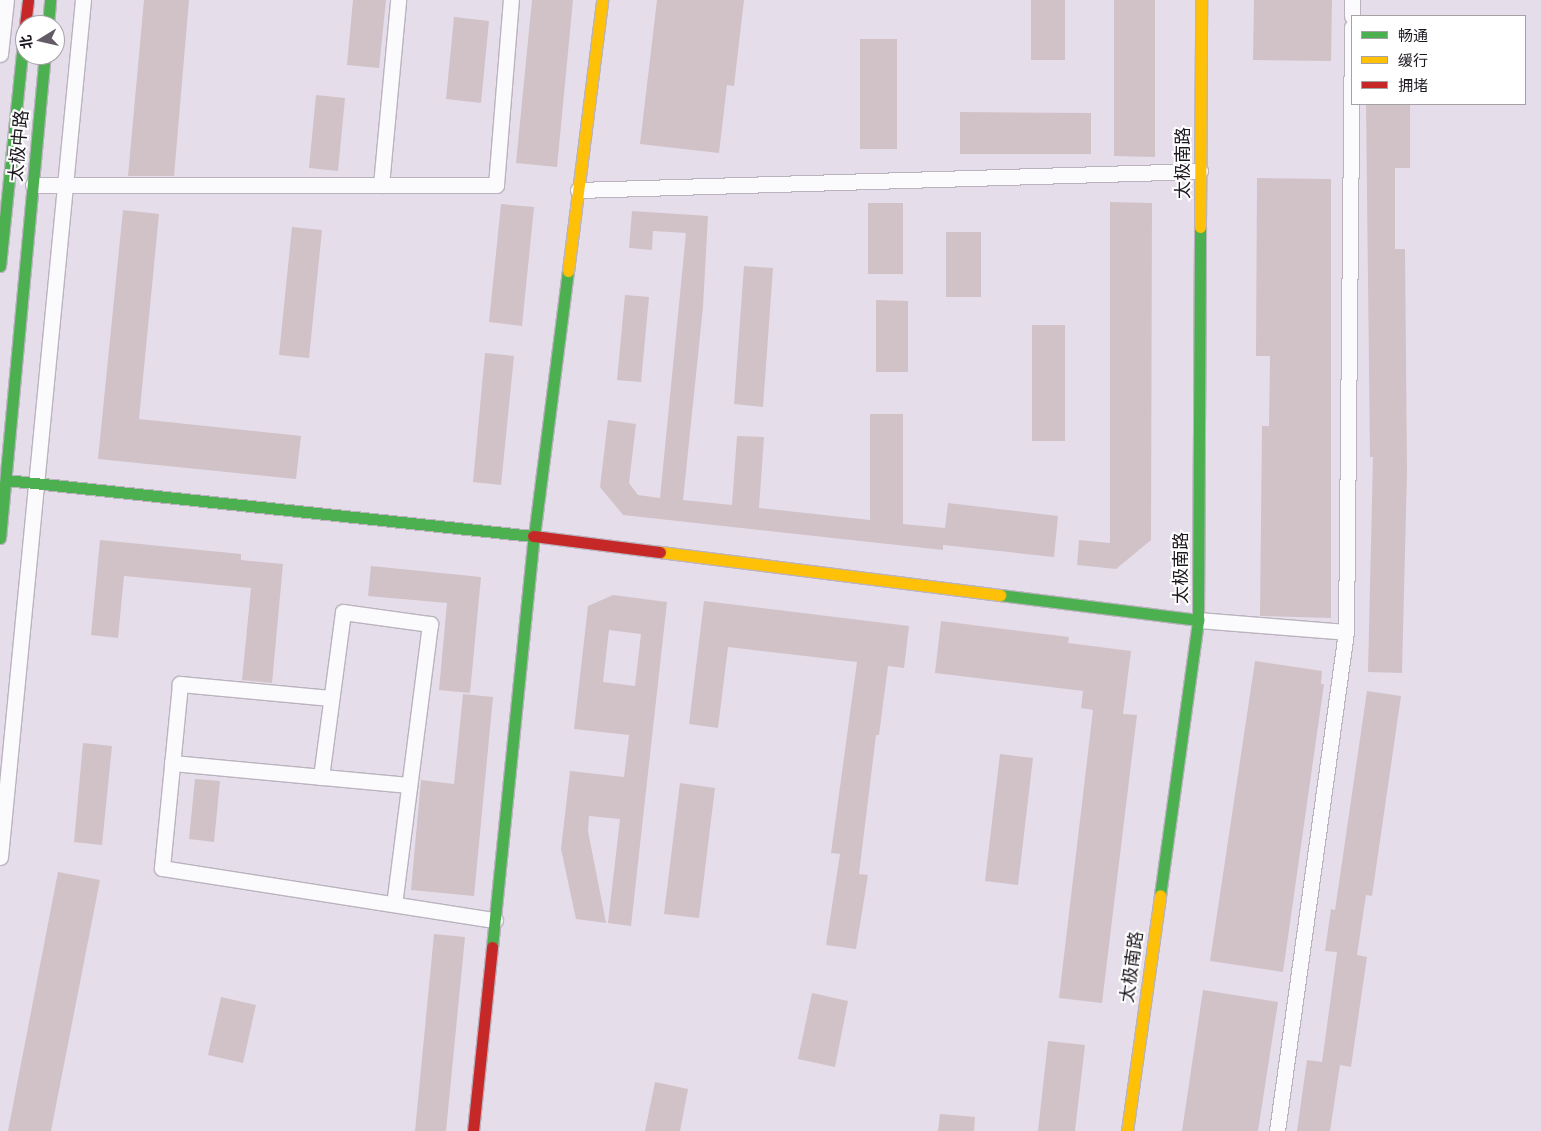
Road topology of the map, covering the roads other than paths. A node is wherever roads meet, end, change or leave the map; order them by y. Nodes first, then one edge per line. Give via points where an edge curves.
1 (6, 0) edge
2 (28, 0) edge
3 (50, 0) edge
4 (83, 0) edge
5 (398, 0) edge
6 (511, 0) edge
7 (602, 0) edge
8 (1201, 0) edge
9 (1352, 0) edge
10 (26, 15) edge
11 (49, 15) edge
12 (1352, 15) edge
13 (0, 54) edge
14 (21, 65) edge
15 (44, 65) edge
16 (1351, 105) edge
17 (1200, 171) junction
18 (33, 185) junction
19 (65, 185) junction
20 (381, 185) junction
21 (578, 190) junction
22 (0, 266) edge
23 (3, 481) edge
24 (37, 483) junction
25 (534, 536) junction
26 (0, 538) edge
27 (1198, 620) junction
28 (1346, 632) junction
29 (332, 698) junction
30 (172, 763) junction
31 (321, 777) junction
32 (410, 785) junction
33 (0, 856) edge
34 (394, 904) junction
35 (495, 920) junction
36 (473, 1131) edge
37 (1127, 1131) edge
38 (1276, 1131) edge

1 - 13 street
2 - 10 street, 太极中路
3 - 11 street
4 - 19 street
5 - 20 street
6 - 20 street via 496,185
7 - 21 street
8 - 17 street, 太极南路
9 - 12 street
14 - 22 street, 太极中路
15 - 18 street, 太极中路
16 - 28 street
17 - 21 street
17 - 27 street, 太极南路
18 - 19 street
18 - 23 street, 太极中路
19 - 20 street
19 - 24 street
21 - 25 street
23 - 24 street
23 - 26 street, 太极中路
24 - 25 street
24 - 33 street
25 - 27 street
25 - 35 street
27 - 28 street
27 - 37 street, 太极南路
28 - 38 street
29 - 30 street via 180,684
29 - 31 street
29 - 32 street via 343,612 430,624
30 - 31 street
30 - 34 street via 162,868
31 - 32 street
32 - 34 street
34 - 35 street
35 - 36 street

